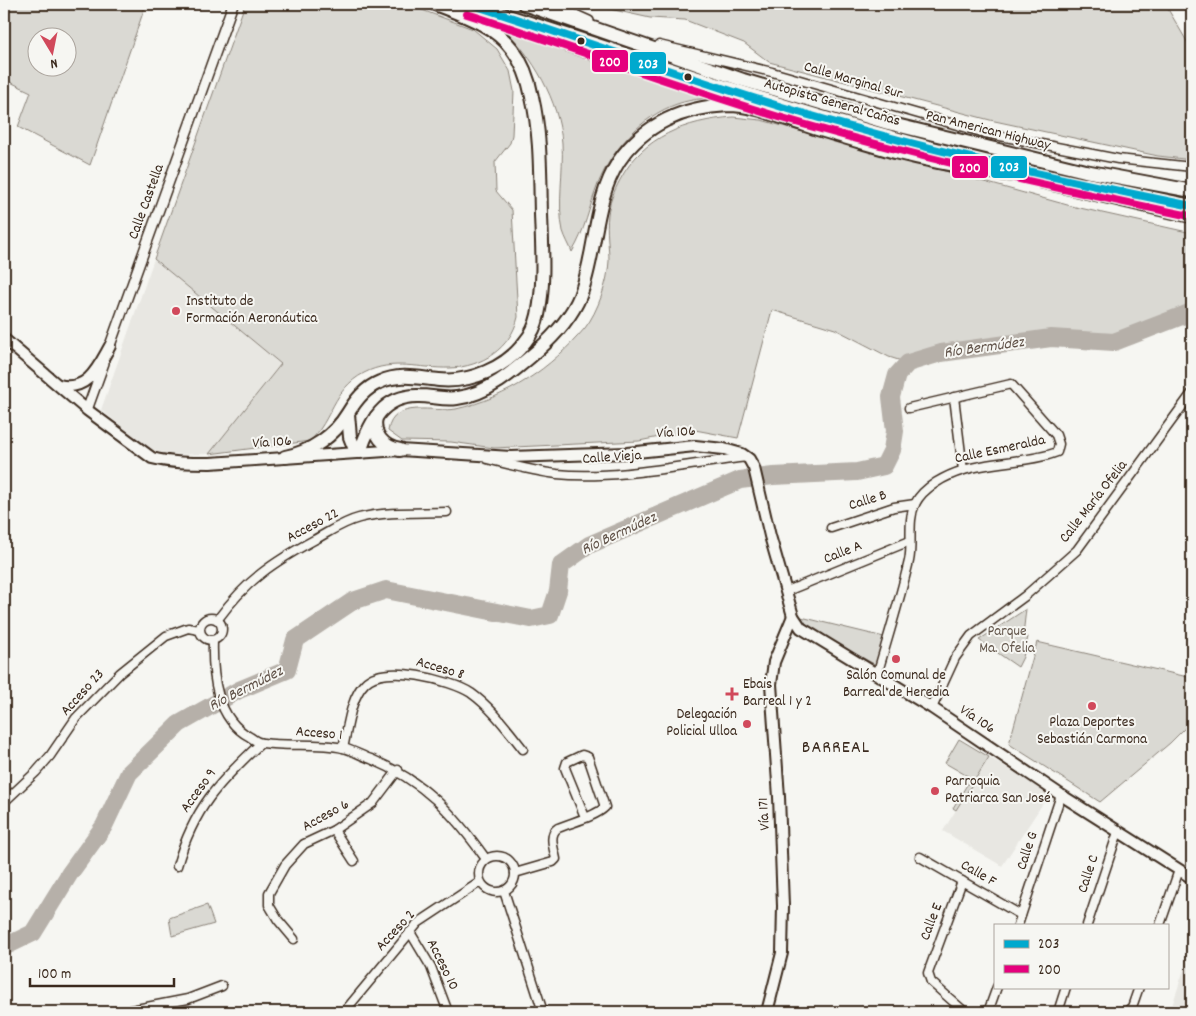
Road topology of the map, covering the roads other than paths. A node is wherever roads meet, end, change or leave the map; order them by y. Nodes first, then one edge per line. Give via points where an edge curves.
1 (233, 4) edge
2 (435, 4) edge
3 (470, 4) edge
4 (524, 4) edge
5 (551, 4) edge
6 (626, 38) junction
7 (1192, 167) edge
8 (978, 170) junction
9 (1094, 186) junction
10 (1192, 191) edge
11 (1192, 206) edge
12 (1192, 219) edge
13 (4, 339) edge
14 (110, 346) junction
15 (57, 384) junction
16 (1192, 393) edge
17 (954, 398) junction
18 (909, 408) dead end
19 (87, 410) junction
20 (348, 414) junction
21 (376, 414) junction
22 (400, 450) junction
23 (358, 452) junction
24 (285, 457) junction
25 (480, 457) junction
26 (747, 457) junction
27 (963, 470) junction
28 (915, 504) junction
29 (447, 512) dead end
30 (831, 528) dead end
31 (910, 541) junction
32 (787, 591) junction
33 (794, 616) junction
34 (218, 620) junction
35 (199, 630) junction
36 (212, 640) junction
37 (877, 675) junction
38 (932, 708) junction
39 (261, 743) junction
40 (343, 748) junction
41 (523, 749) dead end
42 (398, 770) junction
43 (1061, 795) junction
44 (4, 802) edge
45 (585, 817) junction
46 (334, 830) junction
47 (1118, 832) junction
48 (920, 857) dead end
49 (486, 859) junction
50 (354, 861) dead end
51 (177, 866) dead end
52 (1179, 870) junction
53 (515, 873) junction
54 (1192, 878) edge
55 (962, 880) junction
56 (480, 882) junction
57 (504, 891) junction
58 (1021, 915) junction
59 (1018, 924) edge
60 (1087, 924) edge
61 (1160, 924) edge
62 (410, 932) junction
63 (294, 939) dead end
64 (222, 986) dead end
65 (997, 988) edge
66 (1066, 988) edge
67 (1138, 988) edge
68 (140, 1010) edge
69 (121, 1012) edge
70 (344, 1012) edge
71 (448, 1012) edge
72 (543, 1012) edge
73 (767, 1012) edge
74 (965, 1012) edge
75 (988, 1012) edge
76 (1058, 1012) edge
77 (1126, 1012) edge

1 - 14 street, Calle Castella
2 - 20 highway via 476,20 498,34 517,57 528,83 536,113 540,161 542,261 538,316 526,342 497,367 456,380 408,376 384,380 365,391
3 - 9 highway, Autopista General Cañas via 789,109 930,149
4 - 6 highway, Pan American Highway
5 - 6 street
6 - 7 street, Calle Marginal Sur via 772,72 985,133 1118,158
6 - 10 highway, Pan American Highway via 743,80 888,123 1085,171
8 - 9 highway
8 - 12 street
8 - 21 highway via 896,152 742,106 707,107 674,115 637,141 612,174 599,213 581,293 566,320 544,345 508,374 477,392 456,398 418,396 398,399 389,402
9 - 11 highway, Autopista General Cañas
13 - 15 main road, Vía 106
14 - 15 main road via 88,380 72,387
14 - 19 street, Calle Castella
15 - 19 main road, Vía 106
16 - 38 street, Calle María Ofelia via 1077,550 1025,596 970,636 955,658
17 - 18 street, Calle Esmeralda
17 - 27 street
17 - 27 street, Calle Esmeralda via 1011,384 1056,436 1059,444 1057,452 1049,455
19 - 24 main road, Vía 106 via 152,458 187,464
20 - 23 highway via 350,437
20 - 24 highway via 319,444
21 - 22 highway via 377,435 387,446
21 - 23 highway
22 - 23 main road, Vía 106
22 - 25 main road, Vía 106
23 - 24 main road, Vía 106
25 - 26 main road, Vía 106 via 627,453 695,446 724,449
25 - 26 street, Calle Vieja via 528,469 582,474 611,474
26 - 32 main road, Vía 106 via 754,468
27 - 28 street, Calle Esmeralda via 941,479
28 - 30 street, Calle B via 894,507
28 - 31 street
29 - 34 street, Acceso 22 via 378,515 338,526 270,565 235,596
31 - 32 street, Calle A
31 - 37 street via 909,559
32 - 33 main road, Vía 106
33 - 37 main road, Vía 106 via 801,628
33 - 73 main road, Vía 171 via 774,662 771,684 784,906 782,952
34 - 35 street via 205,619
34 - 36 street via 222,632
35 - 36 street via 204,638
35 - 44 street, Acceso 23 via 188,628 166,636 120,673 76,718 36,772
36 - 39 street, Acceso 1 via 217,688 226,714 241,732
37 - 38 main road, Vía 106
38 - 43 main road, Vía 106
39 - 40 street, Acceso 1
39 - 51 street, Acceso 9 via 227,775 203,806 186,834
40 - 41 street, Acceso 8 via 354,703 365,682 380,675 403,673 469,692 489,708
40 - 42 street, Acceso 1
42 - 46 street, Acceso 6 via 374,804
42 - 49 street, Acceso 1 via 430,793 458,821
43 - 47 main road, Vía 106
43 - 58 street, Calle G
45 - 45 street via 565,768 567,762 585,755 605,807
45 - 53 street via 552,834 556,859 553,862
46 - 50 street
46 - 63 street, Acceso 6 via 304,844 285,865 269,893 269,905
47 - 52 main road, Vía 106
47 - 60 street, Calle C
48 - 55 street, Calle F
49 - 53 street via 504,858 510,861
49 - 56 street via 479,869
52 - 54 main road, Vía 106
52 - 61 street
53 - 57 street via 512,883
55 - 58 street, Calle F
55 - 74 street, Calle E via 928,973 931,982
56 - 57 street via 488,890
56 - 62 street, Acceso 2 via 418,923
57 - 72 street
58 - 59 street, Calle G
62 - 70 street, Acceso 2
62 - 71 street, Acceso 10 via 431,967
64 - 68 street via 188,999
65 - 75 street
66 - 76 street
67 - 77 street via 1132,1006
68 - 69 street

